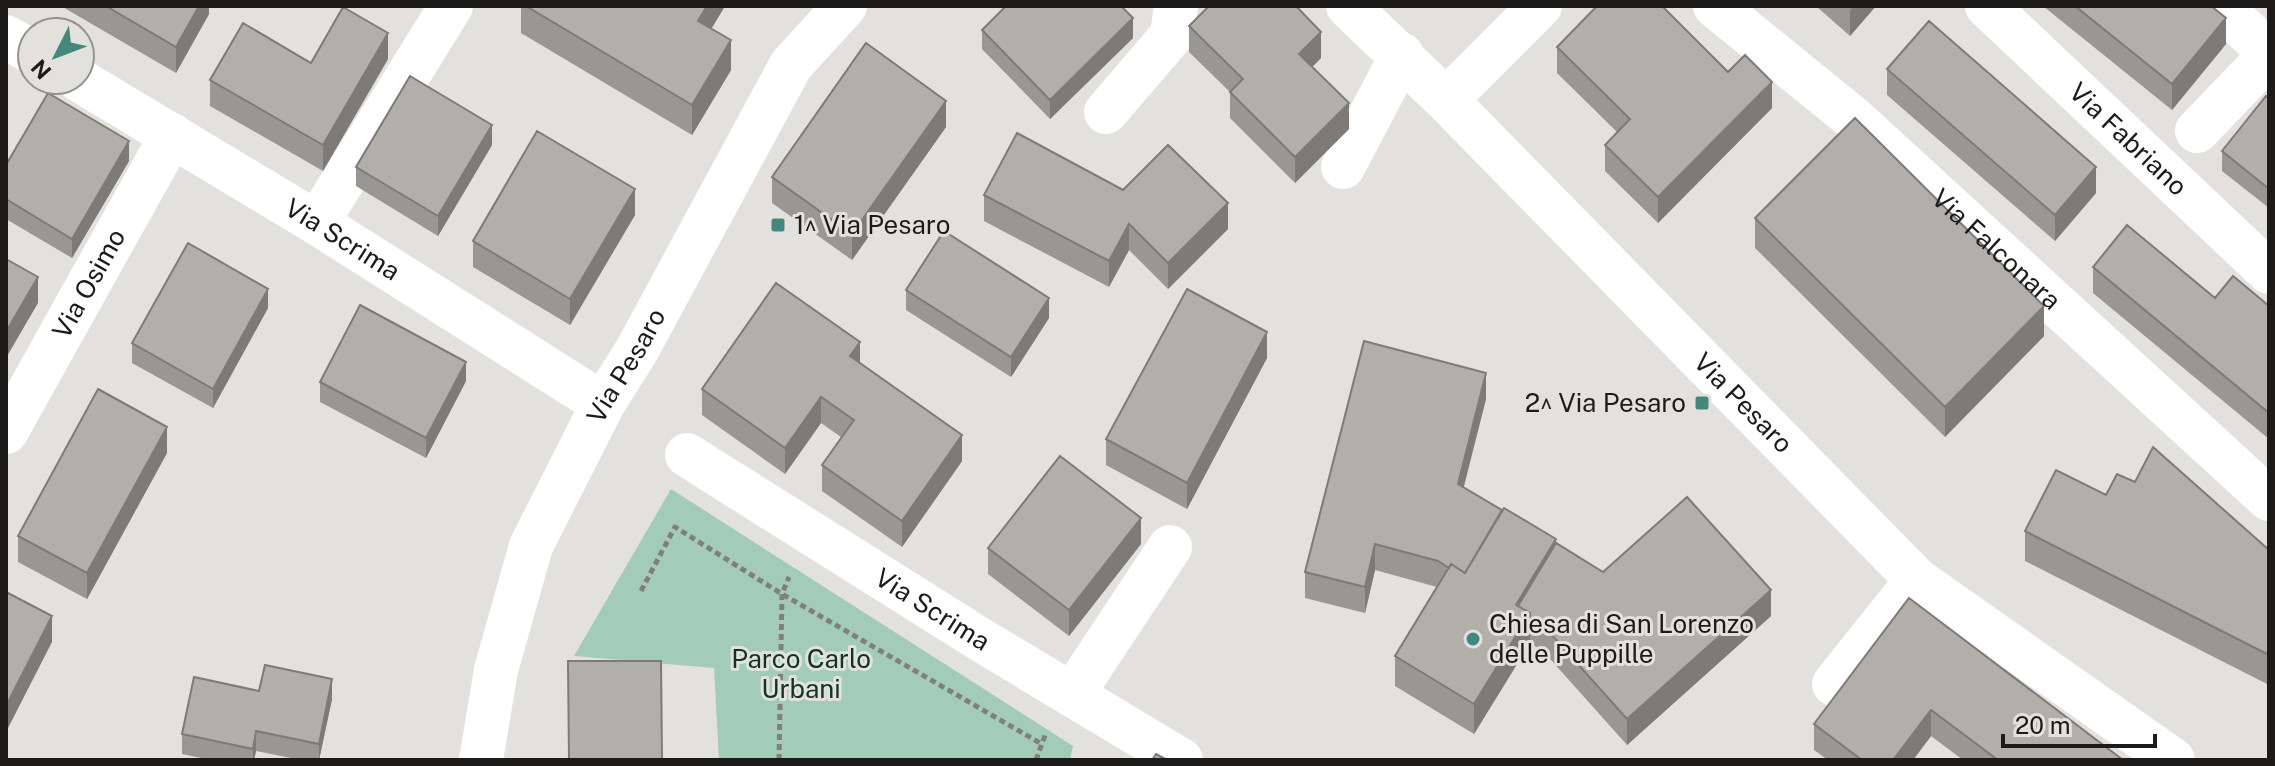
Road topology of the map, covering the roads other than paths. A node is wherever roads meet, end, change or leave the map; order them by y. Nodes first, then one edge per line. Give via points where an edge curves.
1 (451, 6) edge
2 (845, 6) edge
3 (1176, 6) edge
4 (1348, 6) edge
5 (1540, 6) edge
6 (1715, 6) edge
7 (1987, 6) edge
8 (2220, 6) edge
9 (2269, 54) edge
10 (1402, 55) junction
11 (96, 90) edge
12 (1446, 100) junction
13 (1106, 112) dead end
14 (2197, 131) dead end
15 (172, 135) junction
16 (1343, 167) dead end
17 (317, 223) junction
18 (2269, 272) edge
19 (603, 404) junction
20 (6, 432) edge
21 (687, 455) dead end
22 (2269, 499) edge
23 (1170, 547) dead end
24 (1917, 580) junction
25 (1834, 684) dead end
26 (1072, 695) junction
27 (481, 760) edge
28 (1181, 760) edge
29 (2173, 760) edge

1 - 17 street
2 - 19 street, Via Pesaro via 791,65
3 - 13 street via 1172,35
4 - 10 street, Via Pesaro
5 - 12 street
6 - 22 street, Via Falconara via 1853,118
7 - 18 street, Via Fabriano
8 - 9 street
9 - 14 street
10 - 12 street, Via Pesaro
10 - 16 street
11 - 15 street, Via Scrima
12 - 24 street, Via Pesaro
15 - 17 street, Via Scrima
15 - 20 street, Via Osimo
17 - 19 street, Via Scrima
19 - 27 street, Via Pesaro via 531,546 496,670
21 - 26 street, Via Scrima
23 - 26 street
24 - 25 street
24 - 29 street, Via Pesaro
26 - 28 street, Via Scrima

